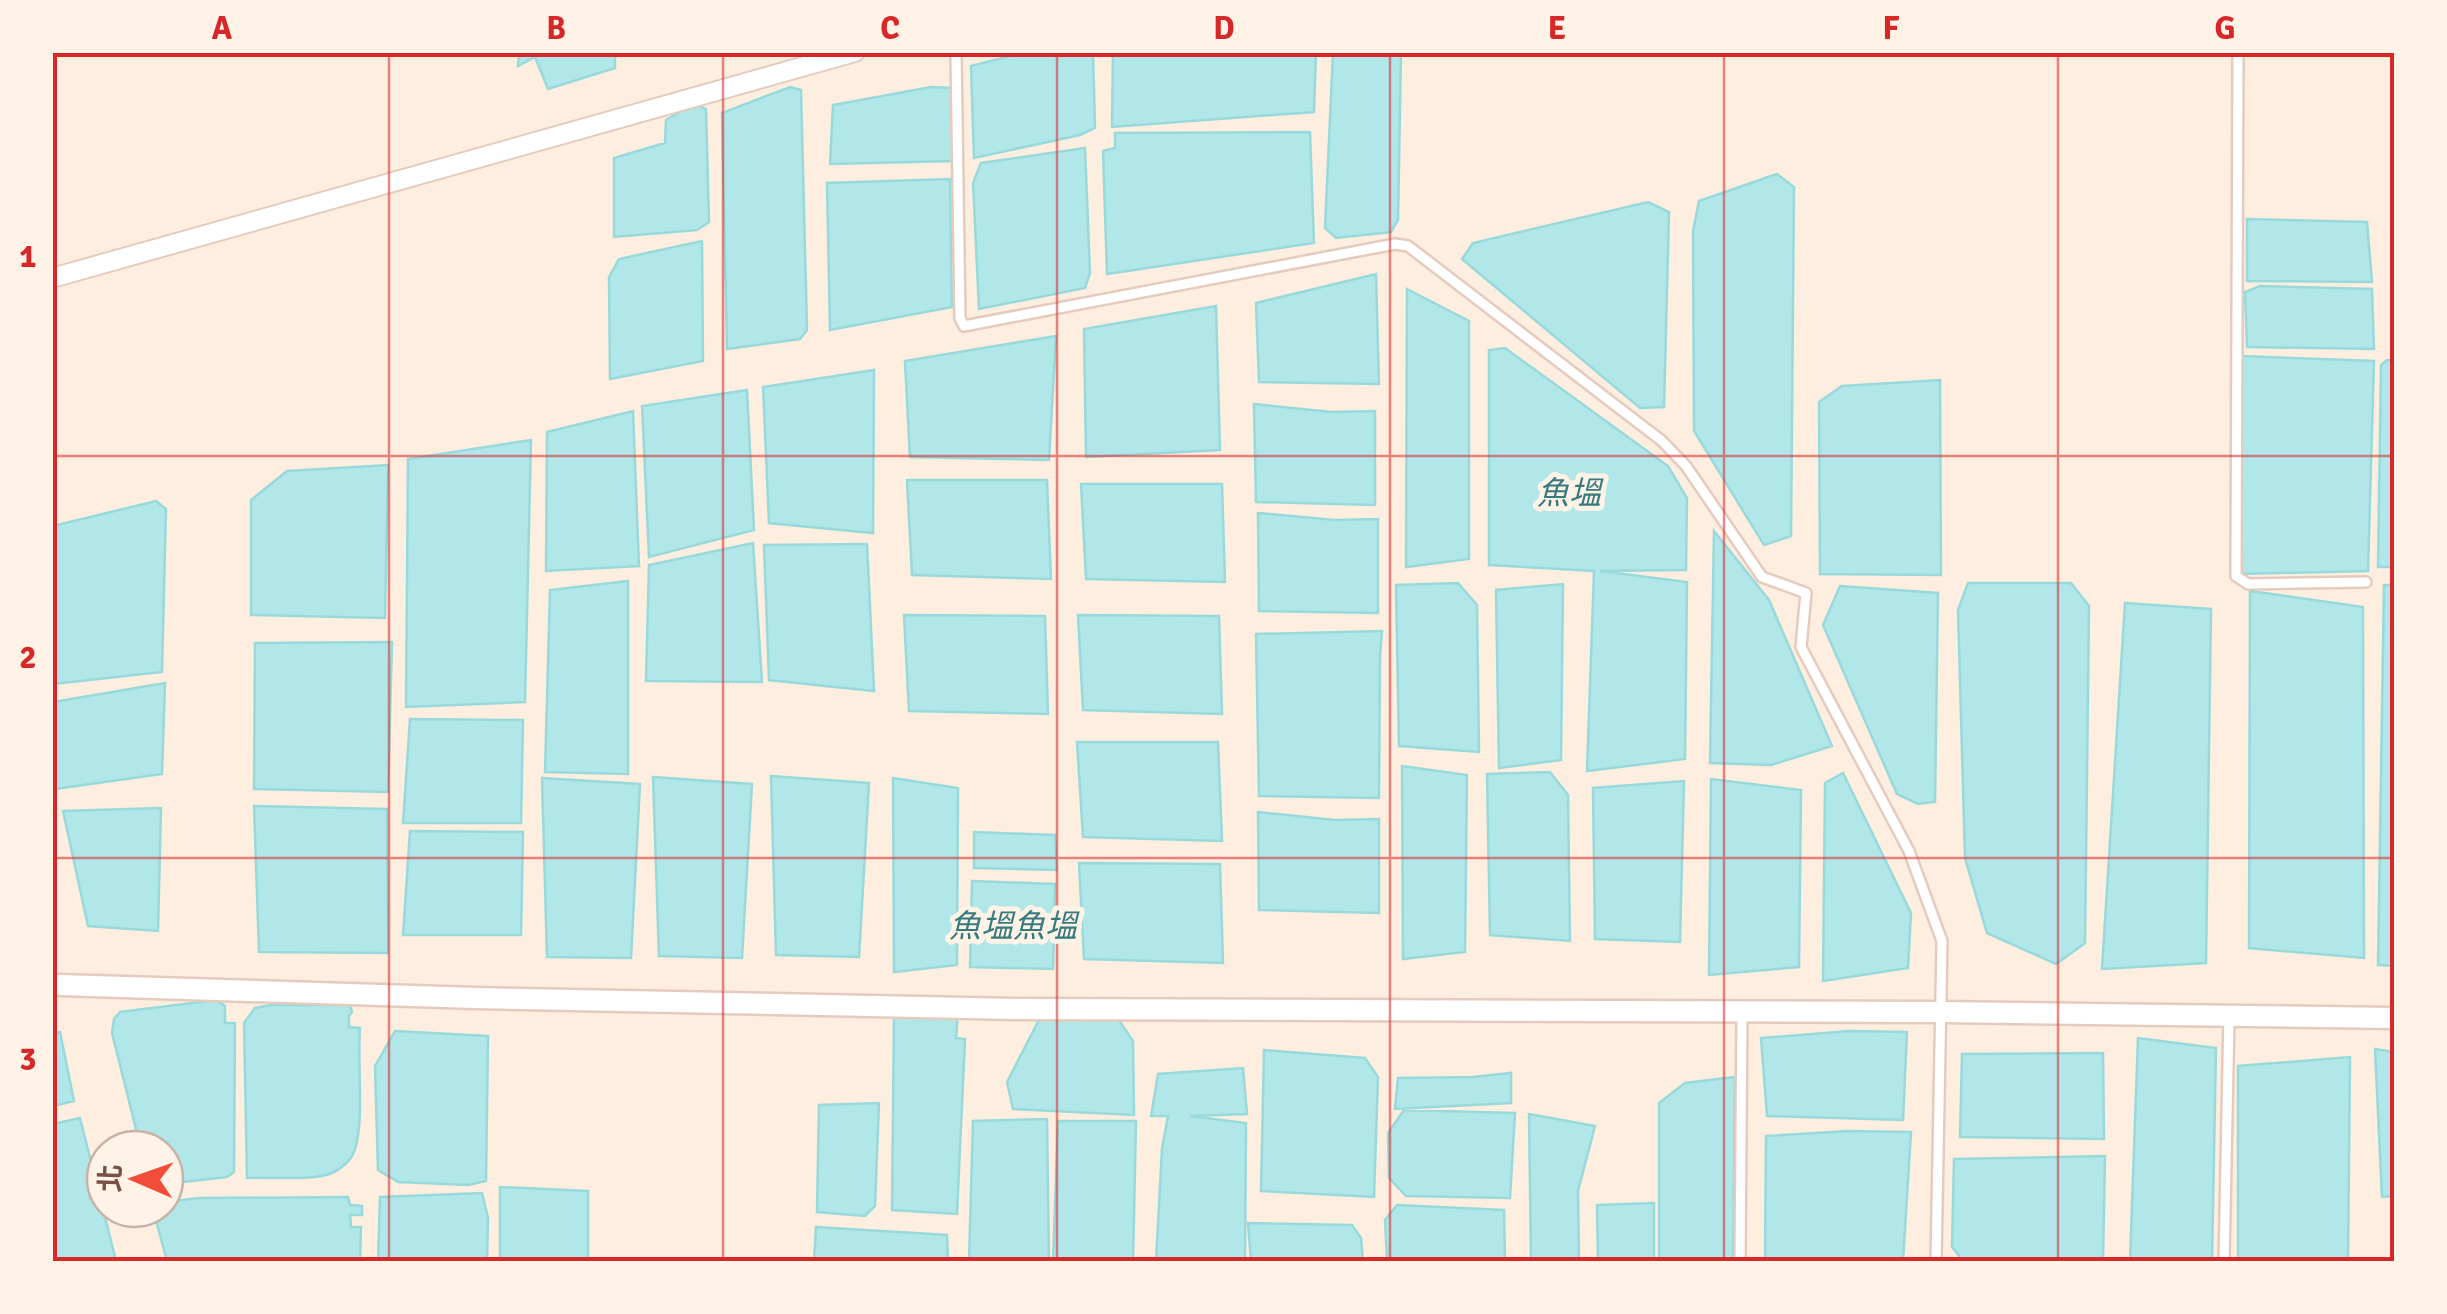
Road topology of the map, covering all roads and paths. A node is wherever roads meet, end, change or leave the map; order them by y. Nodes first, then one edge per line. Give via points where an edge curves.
1 (855, 52) edge
2 (956, 52) edge
3 (2238, 52) edge
4 (52, 278) edge
5 (2366, 582) dead end
6 (60, 985) dead end
7 (1742, 1011) junction
8 (1940, 1012) junction
9 (2229, 1016) junction
10 (2394, 1018) edge
11 (1740, 1262) edge
12 (1936, 1262) edge
13 (2224, 1262) edge

1 - 4 street
2 - 8 lane via 964,326 1396,244 1408,246 1662,441 1762,578 1806,592 1801,646 1908,851 1942,941
3 - 5 lane via 2236,576 2248,584
6 - 7 street via 1016,1009
7 - 8 street
7 - 11 lane
8 - 9 street
8 - 12 lane
9 - 10 street
9 - 13 lane

